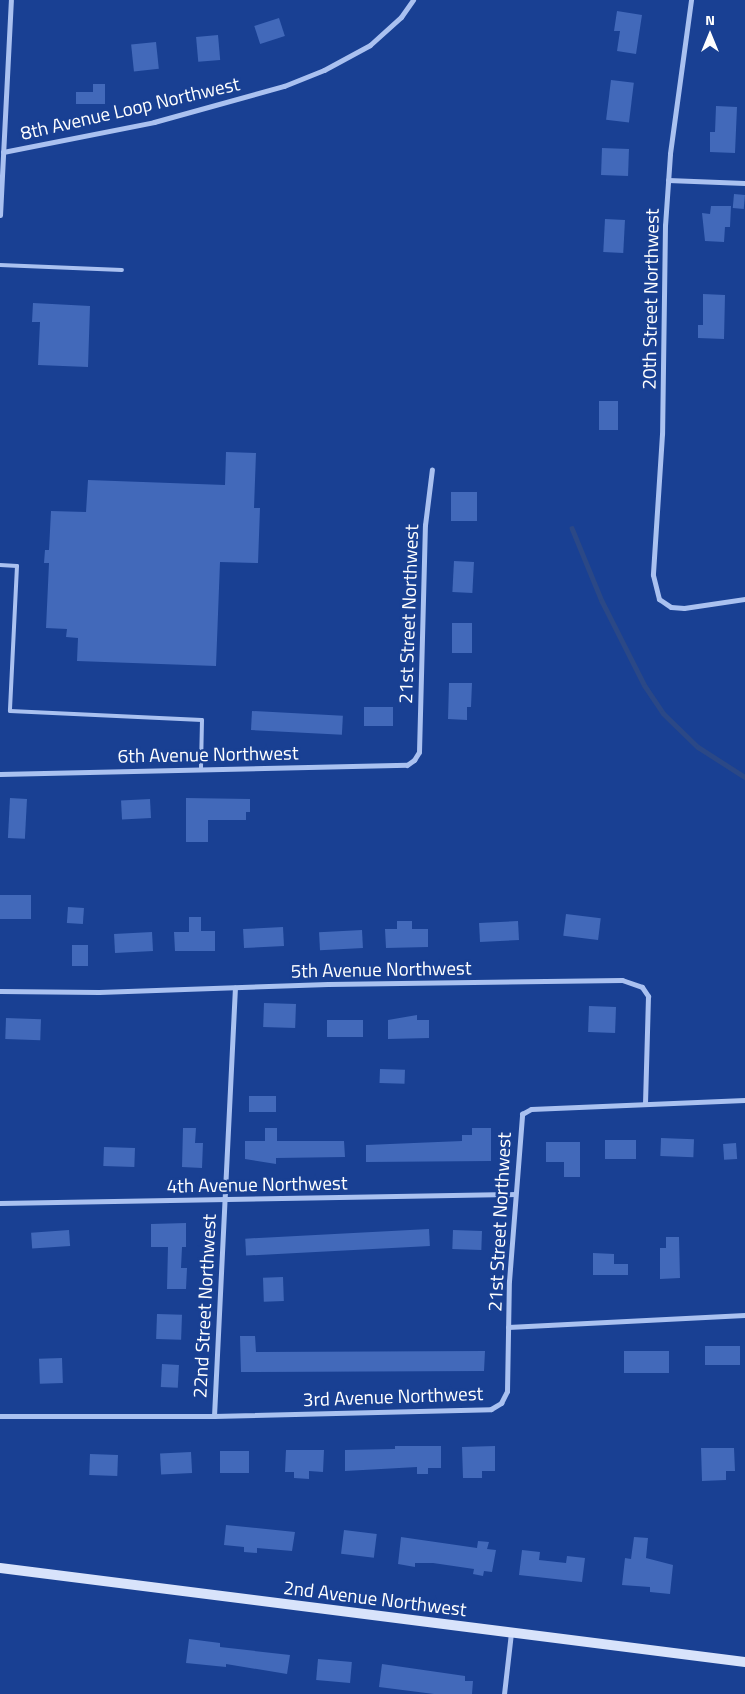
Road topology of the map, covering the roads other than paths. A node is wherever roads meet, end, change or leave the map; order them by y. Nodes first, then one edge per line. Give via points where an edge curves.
1 (11, 0) edge
2 (414, 0) edge
3 (691, 0) edge
4 (3, 152) junction
5 (668, 180) junction
6 (745, 183) edge
7 (0, 215) edge
8 (0, 265) edge
9 (122, 270) dead end
10 (432, 469) dead end
11 (0, 565) edge
12 (745, 599) edge
13 (414, 760) joint
14 (200, 769) junction
15 (0, 774) edge
16 (235, 988) junction
17 (0, 991) edge
18 (745, 1100) edge
19 (645, 1104) junction
20 (515, 1194) junction
21 (224, 1199) junction
22 (0, 1203) edge
23 (745, 1315) edge
24 (508, 1327) junction
25 (0, 1416) edge
26 (214, 1416) junction
27 (0, 1568) edge
28 (511, 1633) junction
29 (745, 1662) edge
30 (504, 1694) edge

1 - 4 street
2 - 4 street, 8th Avenue Loop Northwest via 401,17 370,45 284,86 154,122
3 - 5 street, 20th Street Northwest
4 - 7 street
5 - 6 street
5 - 12 street, 20th Street Northwest via 664,225 662,434 653,576 659,599 676,608
8 - 9 lane
10 - 13 street, 21st Street Northwest via 425,526 419,752
11 - 14 lane via 17,566 10,711 202,720
13 - 14 street, 6th Avenue Northwest via 407,765
14 - 15 street, 6th Avenue Northwest
16 - 17 street, 5th Avenue Northwest
16 - 19 street, 5th Avenue Northwest via 328,984 632,982 642,987 648,996
16 - 21 street, 22nd Street Northwest
18 - 19 street
19 - 20 street, 21st Street Northwest via 531,1109 519,1118
20 - 21 street, 4th Avenue Northwest
20 - 24 street, 21st Street Northwest
21 - 22 street, 4th Avenue Northwest
21 - 26 street, 22nd Street Northwest
23 - 24 street
24 - 26 street, 3rd Avenue Northwest via 508,1392 491,1410
25 - 26 street, 3rd Avenue Northwest
27 - 28 main road, 2nd Avenue Northwest
28 - 29 main road, 2nd Avenue Northwest
28 - 30 street

